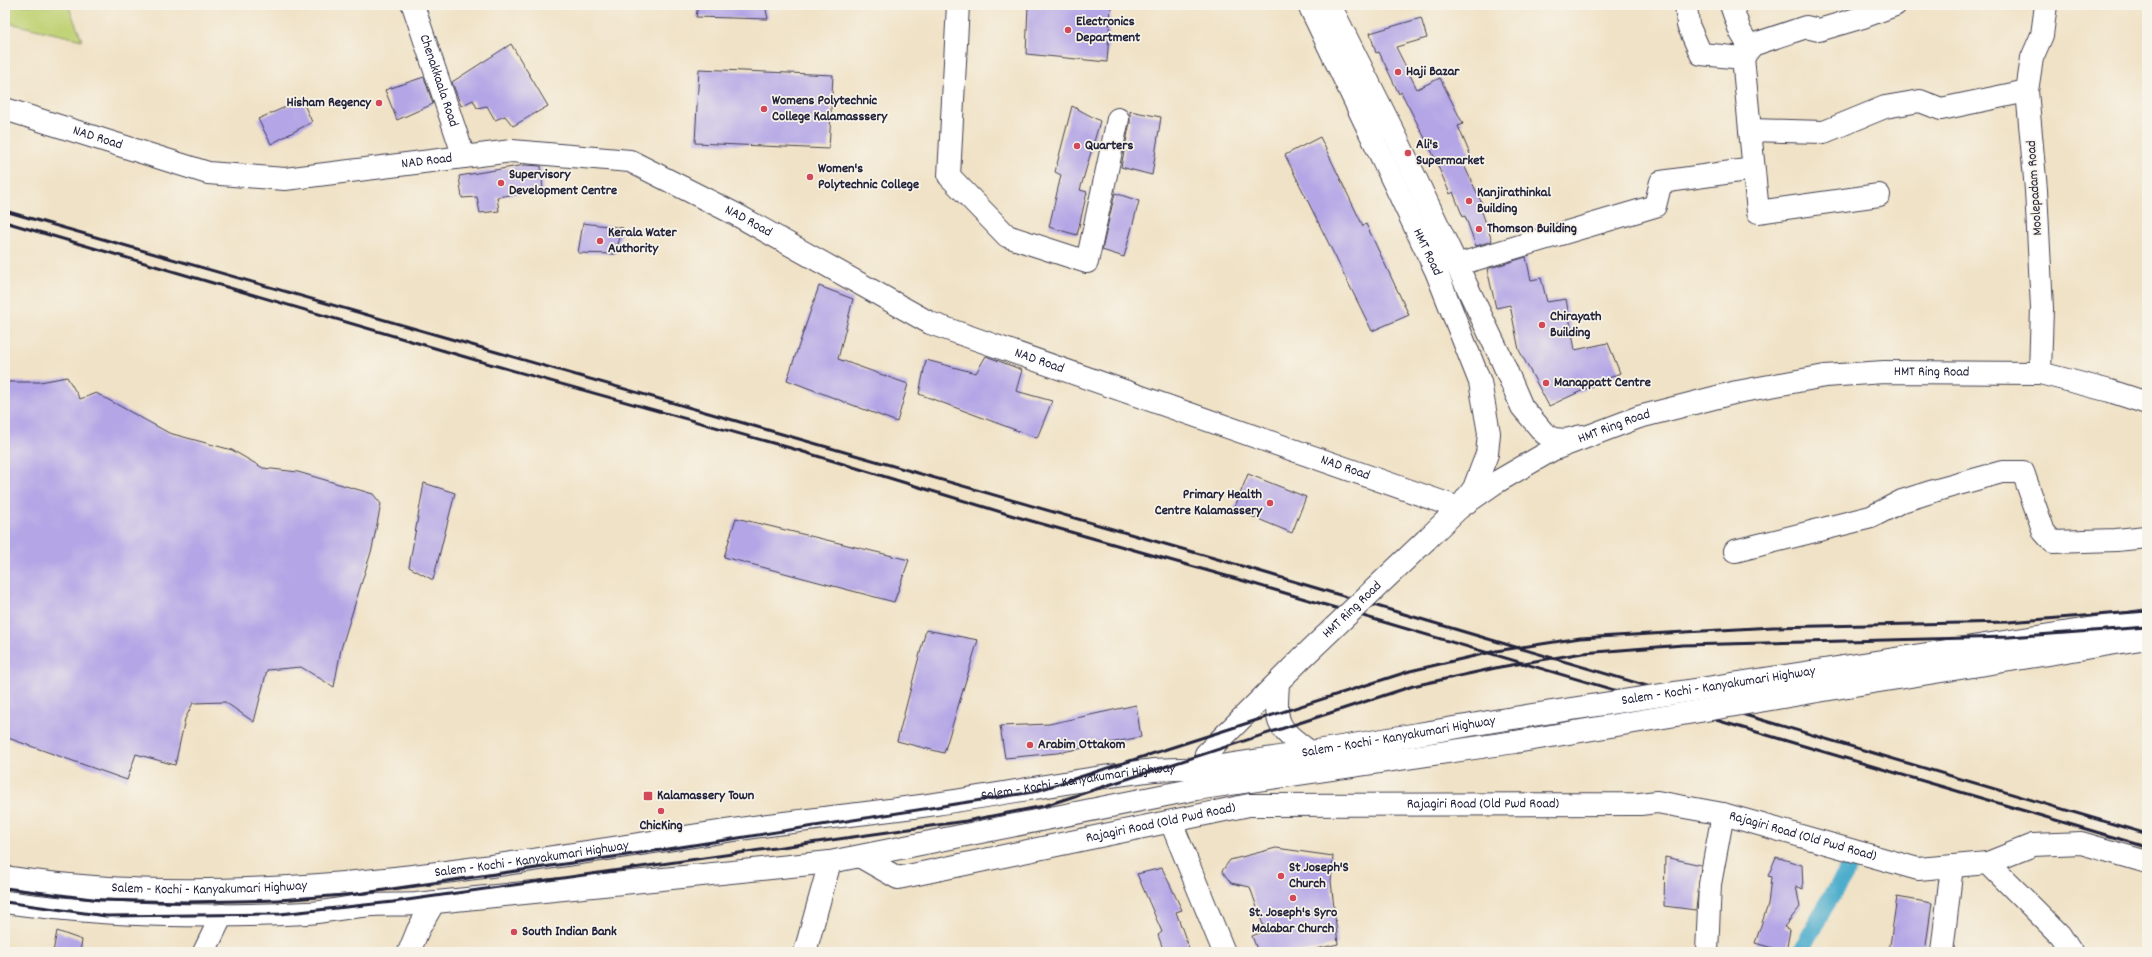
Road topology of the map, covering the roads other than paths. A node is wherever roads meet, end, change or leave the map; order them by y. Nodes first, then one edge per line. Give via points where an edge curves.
1 (412, 5) edge
2 (958, 5) edge
3 (1310, 5) edge
4 (1330, 5) edge
5 (1686, 5) edge
6 (1731, 5) edge
7 (1895, 5) edge
8 (2046, 5) edge
9 (1746, 53) junction
10 (2028, 90) junction
11 (5, 109) edge
12 (1118, 119) dead end
13 (1750, 130) junction
14 (464, 157) junction
15 (1753, 169) junction
16 (1879, 195) dead end
17 (1456, 265) junction
18 (2040, 373) junction
19 (2147, 403) edge
20 (1589, 435) junction
21 (1459, 508) junction
22 (2147, 537) edge
23 (1734, 551) dead end
24 (2147, 620) edge
25 (2147, 638) edge
26 (1931, 663) junction
27 (1846, 677) junction
28 (1278, 684) junction
29 (1310, 752) junction
30 (1259, 760) junction
31 (1208, 768) junction
32 (1247, 782) junction
33 (1722, 814) junction
34 (1171, 822) junction
35 (861, 857) junction
36 (830, 862) junction
37 (2147, 862) edge
38 (1988, 863) junction
39 (1952, 866) junction
40 (5, 877) edge
41 (5, 902) edge
42 (434, 902) junction
43 (222, 915) junction
44 (204, 952) edge
45 (409, 952) edge
46 (805, 952) edge
47 (1224, 952) edge
48 (1706, 952) edge
49 (1942, 952) edge
50 (2071, 952) edge

1 - 14 main road, Chenakkaala Road
2 - 12 main road via 949,176 1007,236 1087,262
3 - 21 main road, HMT Road via 1436,271 1480,382 1489,433 1487,454 1474,488
4 - 17 main road, HMT Road via 1394,132
5 - 9 main road via 1688,25 1701,54
6 - 9 main road
7 - 9 main road via 1818,30 1806,27 1752,45
8 - 10 main road, Moolepadam Road via 2042,34 2032,58
9 - 13 main road
10 - 13 main road via 1941,109 1920,101 1884,107 1824,132
10 - 18 main road, Moolepadam Road via 2042,308
11 - 14 main road, NAD Road via 208,173 284,179
13 - 15 main road
14 - 21 main road, NAD Road via 512,151 630,161 737,215 930,323
15 - 16 main road via 1758,212
15 - 17 main road via 1661,182 1655,206
17 - 20 main road, HMT Road via 1522,407 1544,433 1554,439 1566,440
18 - 19 main road, HMT Ring Road
18 - 20 main road, HMT Ring Road via 1884,372 1825,376 1688,403
20 - 21 main road, HMT Ring Road via 1532,460
21 - 28 main road, HMT Ring Road, bridge
22 - 23 main road via 2054,542 2044,532 2023,472 2002,472 1902,501 1872,517
24 - 26 main road, Salem - Kochi - Kanyakumari Highway
25 - 26 main road, Salem - Kochi - Kanyakumari Highway
26 - 27 main road, Salem - Kochi - Kanyakumari Highway
27 - 29 main road, Salem - Kochi - Kanyakumari Highway, bridge via 1508,719
27 - 32 main road, Salem - Kochi - Kanyakumari Highway, bridge via 1515,742
28 - 29 main road via 1276,715 1280,727
28 - 31 main road, HMT Ring Road via 1206,754
29 - 30 main road, Salem - Kochi - Kanyakumari Highway
30 - 31 main road, Salem - Kochi - Kanyakumari Highway
30 - 32 main road
31 - 40 main road, Salem - Kochi - Kanyakumari Highway via 1156,770 930,805 371,880 274,888 193,891 107,887
32 - 35 main road, Salem - Kochi - Kanyakumari Highway via 1196,789
33 - 34 main road, Rajagiri Road (Old Pwd Road) via 1657,802 1249,805
33 - 39 main road, Rajagiri Road (Old Pwd Road) via 1918,869
33 - 48 main road via 1710,884
34 - 35 main road, Rajagiri Road (Old Pwd Road) via 898,878
34 - 47 main road
35 - 36 main road, Salem - Kochi - Kanyakumari Highway
36 - 42 main road, Salem - Kochi - Kanyakumari Highway
36 - 46 main road
37 - 38 main road, Rajagiri Road (Old Pwd Road) via 2081,843 2033,845
38 - 39 main road, Rajagiri Road (Old Pwd Road)
38 - 50 main road via 2060,935
39 - 49 main road
41 - 43 main road, Salem - Kochi - Kanyakumari Highway via 108,913
42 - 43 main road, Salem - Kochi - Kanyakumari Highway via 373,905 310,913
42 - 45 main road
43 - 44 main road

